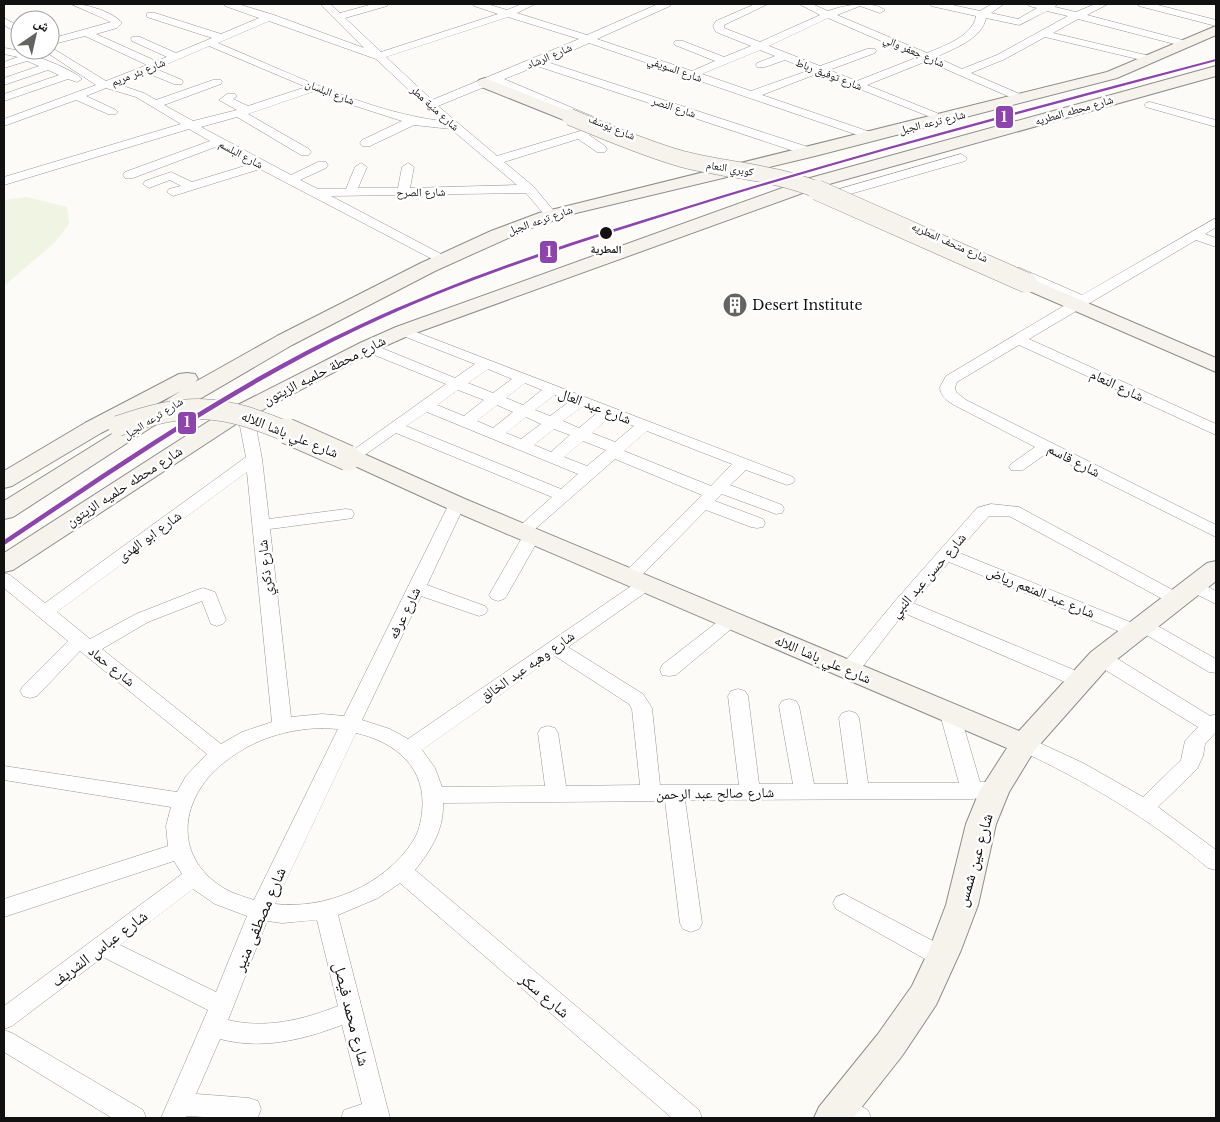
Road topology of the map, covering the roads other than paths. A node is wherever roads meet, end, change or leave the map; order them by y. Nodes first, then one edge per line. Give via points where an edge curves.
1 (76, 4) edge
2 (253, 4) edge
3 (325, 4) edge
4 (379, 4) edge
5 (478, 4) edge
6 (530, 4) edge
7 (666, 4) edge
8 (763, 4) edge
9 (804, 4) edge
10 (856, 4) edge
11 (863, 4) edge
12 (935, 4) edge
13 (999, 4) edge
14 (1033, 4) edge
15 (1104, 4) edge
16 (233, 5) edge
17 (1147, 5) edge
18 (1050, 6) edge
19 (880, 10) dead end
20 (507, 14) junction
21 (982, 14) junction
22 (150, 15) dead end
23 (827, 15) junction
24 (1078, 15) junction
25 (106, 16) junction
26 (270, 17) junction
27 (1126, 21) junction
28 (336, 23) junction
29 (1216, 23) edge
30 (60, 29) edge
31 (117, 29) junction
32 (1216, 30) edge
33 (311, 31) junction
34 (86, 33) junction
35 (1044, 34) junction
36 (223, 38) junction
37 (99, 39) junction
38 (136, 39) dead end
39 (588, 39) junction
40 (679, 42) dead end
41 (210, 43) junction
42 (60, 44) edge
43 (1186, 44) junction
44 (60, 46) edge
45 (760, 46) junction
46 (871, 51) dead end
47 (60, 56) edge
48 (378, 56) junction
49 (784, 56) junction
50 (177, 57) junction
51 (927, 57) junction
52 (1150, 59) junction
53 (19, 60) edge
54 (35, 60) edge
55 (725, 61) junction
56 (537, 62) junction
57 (4, 65) edge
58 (761, 65) dead end
59 (49, 66) junction
60 (152, 67) junction
61 (819, 69) junction
62 (1216, 70) edge
63 (963, 72) junction
64 (69, 75) junction
65 (691, 75) junction
66 (489, 81) junction
67 (4, 82) edge
68 (178, 82) dead end
69 (217, 82) dead end
70 (858, 84) junction
71 (102, 87) junction
72 (315, 87) junction
73 (750, 95) junction
74 (77, 96) junction
75 (231, 96) dead end
76 (1018, 96) junction
77 (4, 98) edge
78 (156, 104) junction
79 (430, 105) junction
80 (1150, 105) dead end
81 (244, 111) junction
82 (112, 112) dead end
83 (934, 114) junction
84 (6, 121) edge
85 (412, 121) junction
86 (1216, 124) edge
87 (192, 126) junction
88 (455, 126) junction
89 (607, 126) junction
90 (579, 134) junction
91 (867, 135) junction
92 (219, 142) junction
93 (366, 143) dead end
94 (601, 149) dead end
95 (804, 150) junction
96 (305, 152) dead end
97 (961, 158) dead end
98 (494, 161) junction
99 (733, 163) junction
100 (262, 164) junction
101 (322, 165) dead end
102 (361, 167) dead end
103 (408, 167) dead end
104 (128, 176) dead end
105 (5, 179) edge
106 (291, 180) junction
107 (816, 182) junction
108 (149, 184) dead end
109 (191, 186) junction
110 (529, 189) junction
111 (172, 192) dead end
112 (403, 192) junction
113 (314, 193) junction
114 (350, 193) junction
115 (840, 193) junction
116 (547, 210) junction
117 (1216, 222) edge
118 (1196, 235) junction
119 (1216, 243) edge
120 (436, 257) junction
121 (1027, 283) joint
122 (1080, 303) junction
123 (403, 331) junction
124 (1017, 339) junction
125 (367, 347) junction
126 (485, 364) junction
127 (1216, 366) edge
128 (522, 378) junction
129 (457, 383) junction
130 (552, 390) junction
131 (495, 399) junction
132 (580, 401) junction
133 (426, 406) junction
134 (245, 410) junction
135 (524, 411) junction
136 (608, 411) junction
137 (466, 422) junction
138 (552, 422) junction
139 (644, 425) junction
140 (395, 427) junction
141 (1216, 430) edge
142 (495, 434) junction
143 (580, 434) junction
144 (523, 446) junction
145 (1048, 446) junction
146 (615, 450) junction
147 (351, 457) junction
148 (553, 458) junction
149 (254, 459) junction
150 (743, 463) junction
151 (1017, 467) dead end
152 (589, 473) junction
153 (787, 480) dead end
154 (4, 481) edge
155 (712, 494) junction
156 (4, 495) edge
157 (563, 496) junction
158 (457, 504) junction
159 (776, 509) dead end
160 (4, 512) edge
161 (346, 514) dead end
162 (757, 523) dead end
163 (261, 526) junction
164 (1216, 532) edge
165 (527, 533) junction
166 (946, 554) junction
167 (4, 564) edge
168 (1216, 569) edge
169 (4, 579) edge
170 (638, 580) junction
171 (416, 588) junction
172 (1196, 594) edge
173 (498, 595) dead end
174 (901, 605) junction
175 (479, 610) dead end
176 (45, 612) junction
177 (217, 620) dead end
178 (731, 620) junction
179 (1139, 628) junction
180 (84, 644) junction
181 (555, 648) junction
182 (1101, 658) junction
183 (1216, 667) edge
184 (670, 670) dead end
185 (849, 670) junction
186 (1079, 680) junction
187 (30, 691) dead end
188 (738, 696) dead end
189 (789, 706) dead end
190 (950, 714) junction
191 (849, 718) dead end
192 (350, 723) junction
193 (282, 726) junction
194 (1213, 726) edge
195 (548, 733) dead end
196 (1024, 744) junction
197 (408, 748) junction
198 (220, 754) junction
199 (4, 773) edge
200 (984, 791) junction
201 (805, 792) junction
202 (859, 792) junction
203 (674, 793) junction
204 (750, 793) junction
205 (557, 794) junction
206 (651, 794) junction
207 (434, 796) junction
208 (182, 801) junction
209 (1145, 807) junction
210 (179, 851) junction
211 (1216, 862) edge
212 (400, 871) junction
213 (194, 877) junction
214 (844, 903) dead end
215 (4, 908) edge
216 (325, 909) junction
217 (260, 911) junction
218 (691, 923) dead end
219 (102, 946) junction
220 (942, 957) junction
221 (6, 1011) edge
222 (351, 1011) junction
223 (217, 1017) junction
224 (4, 1040) edge
225 (250, 1109) dead end
226 (177, 1111) edge
227 (844, 1115) edge
228 (369, 1116) edge
229 (130, 1117) edge
230 (690, 1118) edge

1 - 25 street
2 - 16 street
3 - 28 street, شارع منية مطر
4 - 28 street
5 - 20 street, شارع السويفي
6 - 20 street
7 - 39 street, شارع الرشاد
8 - 45 street, شارع توفيق رباط via 718,26 725,33
9 - 23 street, شارع جعفر والي
10 - 23 street
11 - 19 street
12 - 21 street
13 - 21 street
14 - 18 street
15 - 24 street
16 - 26 street
17 - 27 street
17 - 29 street
18 - 21 street via 1019,22
18 - 24 street
20 - 39 street, شارع السويفي
20 - 48 street
21 - 51 street via 980,25 974,31
22 - 36 street
23 - 45 street
23 - 51 street, شارع جعفر والي
24 - 27 street
24 - 35 street
25 - 30 street
25 - 31 street via 117,22
26 - 33 street
26 - 36 street, شارع بئر مريم
27 - 43 street
28 - 33 street
28 - 48 street, شارع منية مطر
31 - 34 street
31 - 37 street
32 - 43 street, شارع ترعه الجبل
33 - 48 street
34 - 37 street
34 - 42 street
35 - 52 street
35 - 63 street via 1001,57
36 - 41 street, شارع بئر مريم
37 - 44 street
37 - 60 street
38 - 50 street
39 - 56 street, شارع الرشاد
39 - 65 street, شارع السويفي
40 - 55 street
41 - 50 street, شارع بئر مريم
41 - 72 street, شارع البلسان
43 - 52 street, شارع ترعه الجبل
45 - 49 street, شارع توفيق رباط
45 - 55 street
46 - 61 street
47 - 71 street, شارع البلسم
48 - 79 street, شارع منية مطر
49 - 58 street
49 - 61 street, شارع توفيق رباط
50 - 60 street, شارع بئر مريم
51 - 63 street, شارع جعفر والي
51 - 70 street
52 - 76 street, شارع ترعه الجبل via 1112,75
53 - 57 street
54 - 59 street
55 - 65 street
56 - 66 street, شارع الرشاد
56 - 95 street, شارع النصر
59 - 64 street
59 - 67 street
60 - 68 street
60 - 71 street, شارع بئر مريم
61 - 70 street, شارع توفيق رباط
61 - 73 street
62 - 107 street, شارع محطه المطريه
63 - 76 street, شارع جعفر والي
64 - 71 street
64 - 77 street
65 - 73 street, شارع السويفي
66 - 79 street, شارع الرشاد
66 - 89 street, شارع يوسف
66 - 121 street, كوبري النعام, bridge via 645,147 705,164 803,184
69 - 78 street
70 - 83 street, شارع توفيق رباط
71 - 74 street, شارع بئر مريم
71 - 78 street, شارع البلسم via 131,91
72 - 81 street
72 - 85 street, شارع البلسان
73 - 91 street, شارع السويفي
74 - 82 street
74 - 84 street, شارع بئر مريم
75 - 81 street via 225,100
76 - 83 street, شارع ترعه الجبل
76 - 91 street, شارع ترعه الجبل
78 - 87 street, شارع البلسم
79 - 88 street, شارع منية مطر
80 - 86 street
81 - 87 street
81 - 96 street
83 - 91 street, شارع ترعه الجبل
85 - 88 street, شارع البلسان
85 - 93 street
87 - 92 street, شارع البلسم
87 - 105 street
88 - 98 street, شارع منية مطر
89 - 90 street
89 - 99 street, شارع يوسف via 677,153
90 - 94 street
90 - 98 street
91 - 95 street, شارع ترعه الجبل
92 - 100 street, شارع البلسم
92 - 104 street
95 - 99 street, شارع ترعه الجبل
95 - 160 street, شارع ترعه الجبل via 550,214 438,261 334,313 192,393
97 - 115 street
98 - 110 street, شارع منية مطر
99 - 116 street, شارع ترعه الجبل
100 - 106 street, شارع البلسم
100 - 109 street
101 - 106 street
102 - 114 street
103 - 112 street
106 - 113 street, شارع البلسم
107 - 115 street, شارع متحف المطريه
107 - 123 street, شارع محطه المطريه
108 - 109 street via 171,176
109 - 111 street
110 - 112 street, شارع الصرح
110 - 116 street, شارع منية مطر
112 - 114 street, شارع الصرح
113 - 114 street, شارع الصرح
113 - 120 street, شارع البلسم
115 - 122 street, شارع متحف المطريه
116 - 120 street, شارع ترعه الجبل
117 - 118 street
118 - 119 street
118 - 122 street
120 - 154 street, شارع ترعه الجبل via 385,277 290,324 93,428
121 - 122 street, شارع متحف المطريه
122 - 124 street
122 - 127 street, شارع متحف المطريه
123 - 125 street, شارع محطة حلميه الزيتون
123 - 126 street, شارع عبد العال
124 - 141 street, شارع النعام
124 - 145 street, شارع قاسم via 950,379 946,384 947,391 952,398
125 - 129 street
125 - 134 street, شارع محطة حلميه الزيتون
126 - 128 street, شارع عبد العال
126 - 129 street
128 - 130 street, شارع عبد العال
128 - 131 street
129 - 131 street
129 - 133 street
130 - 132 street, شارع عبد العال
130 - 135 street
131 - 135 street
131 - 137 street
132 - 136 street, شارع عبد العال
132 - 138 street
133 - 137 street
133 - 140 street
134 - 147 street, شارع علي باشا اللاله
134 - 149 street, شارع ذكري
134 - 167 street, شارع محطه حلميه الزيتون via 199,436
135 - 138 street
135 - 142 street
136 - 139 street, شارع عبد العال
136 - 143 street
137 - 142 street
138 - 143 street
138 - 144 street
139 - 146 street
139 - 150 street, شارع عبد العال
140 - 147 street
140 - 157 street
142 - 144 street
143 - 146 street
143 - 148 street
144 - 148 street
145 - 151 street
145 - 164 street, شارع قاسم
146 - 152 street
146 - 155 street
147 - 156 street, شارع علي باشا اللاله, bridge via 244,414 210,407 172,408 118,426 63,454
147 - 158 street, شارع علي باشا اللاله
148 - 152 street
149 - 163 street, شارع ذكري
149 - 176 street, شارع ابو الهدى
150 - 153 street, شارع عبد العال
150 - 155 street, شارع وهبه عبد الخالق
152 - 157 street
155 - 159 street
155 - 162 street
155 - 170 street, شارع وهبه عبد الخالق
157 - 165 street
158 - 165 street, شارع علي باشا اللاله
158 - 171 street, شارع عرفه
161 - 163 street
163 - 193 street, شارع ذكري
165 - 170 street, شارع علي باشا اللاله
165 - 173 street
166 - 172 street, شارع حسن عبد النبي via 983,512 1002,508
166 - 174 street, شارع حسن عبد النبي
166 - 179 street, شارع عبد المنعم رياض
168 - 172 street, شارع عين شمس
169 - 176 street, شارع حماد
170 - 178 street, شارع علي باشا اللاله
170 - 181 street, شارع وهبه عبد الخالق
171 - 175 street
171 - 192 street, شارع عرفه
172 - 179 street, شارع عين شمس
174 - 185 street, شارع حسن عبد النبي
174 - 186 street
176 - 180 street, شارع حماد
177 - 180 street via 209,596 203,594
178 - 184 street
178 - 185 street, شارع علي باشا اللاله
179 - 182 street, شارع عين شمس
179 - 183 street, شارع عبد المنعم رياض
180 - 187 street
180 - 198 street, شارع حماد
181 - 197 street, شارع وهبه عبد الخالق
181 - 206 street via 636,699 642,708
182 - 186 street, شارع عين شمس
182 - 194 street
185 - 190 street, شارع علي باشا اللاله
186 - 196 street, شارع عين شمس
188 - 204 street
189 - 201 street
190 - 196 street, شارع علي باشا اللاله
190 - 200 street
191 - 202 street
192 - 193 street via 313,721
192 - 197 street via 379,731
192 - 217 street, شارع مصطفى منير
193 - 198 street via 249,737
194 - 209 street via 1195,741 1190,764
195 - 205 street
196 - 200 street, شارع عين شمس
196 - 209 street, شارع علي باشا اللاله via 1098,779
197 - 207 street via 430,778
198 - 208 street via 192,784
199 - 208 street
200 - 202 street, شارع صالح عبد الرحمن
200 - 220 street, شارع عين شمس via 981,824 962,905
201 - 202 street, شارع صالح عبد الرحمن
201 - 204 street, شارع صالح عبد الرحمن
203 - 204 street, شارع صالح عبد الرحمن
203 - 206 street, شارع صالح عبد الرحمن
203 - 218 street
205 - 206 street, شارع صالح عبد الرحمن
205 - 207 street, شارع صالح عبد الرحمن
207 - 212 street via 432,821 421,847
208 - 210 street via 176,826
209 - 211 street, شارع علي باشا اللاله
210 - 213 street
210 - 215 street
212 - 216 street via 354,900
212 - 230 street, شارع سكر
213 - 217 street via 222,898
213 - 219 street, شارع عباس الشريف
214 - 220 street
216 - 217 street
216 - 222 street, شارع محمد فيصل
217 - 223 street, شارع مصطفى منير
219 - 221 street, شارع عباس الشريف
219 - 223 street
220 - 227 street, شارع عين شمس via 924,995
222 - 223 street via 318,1025 282,1033 246,1034
222 - 228 street, شارع محمد فيصل
223 - 226 street, شارع مصطفى منير
224 - 229 street
225 - 226 street

